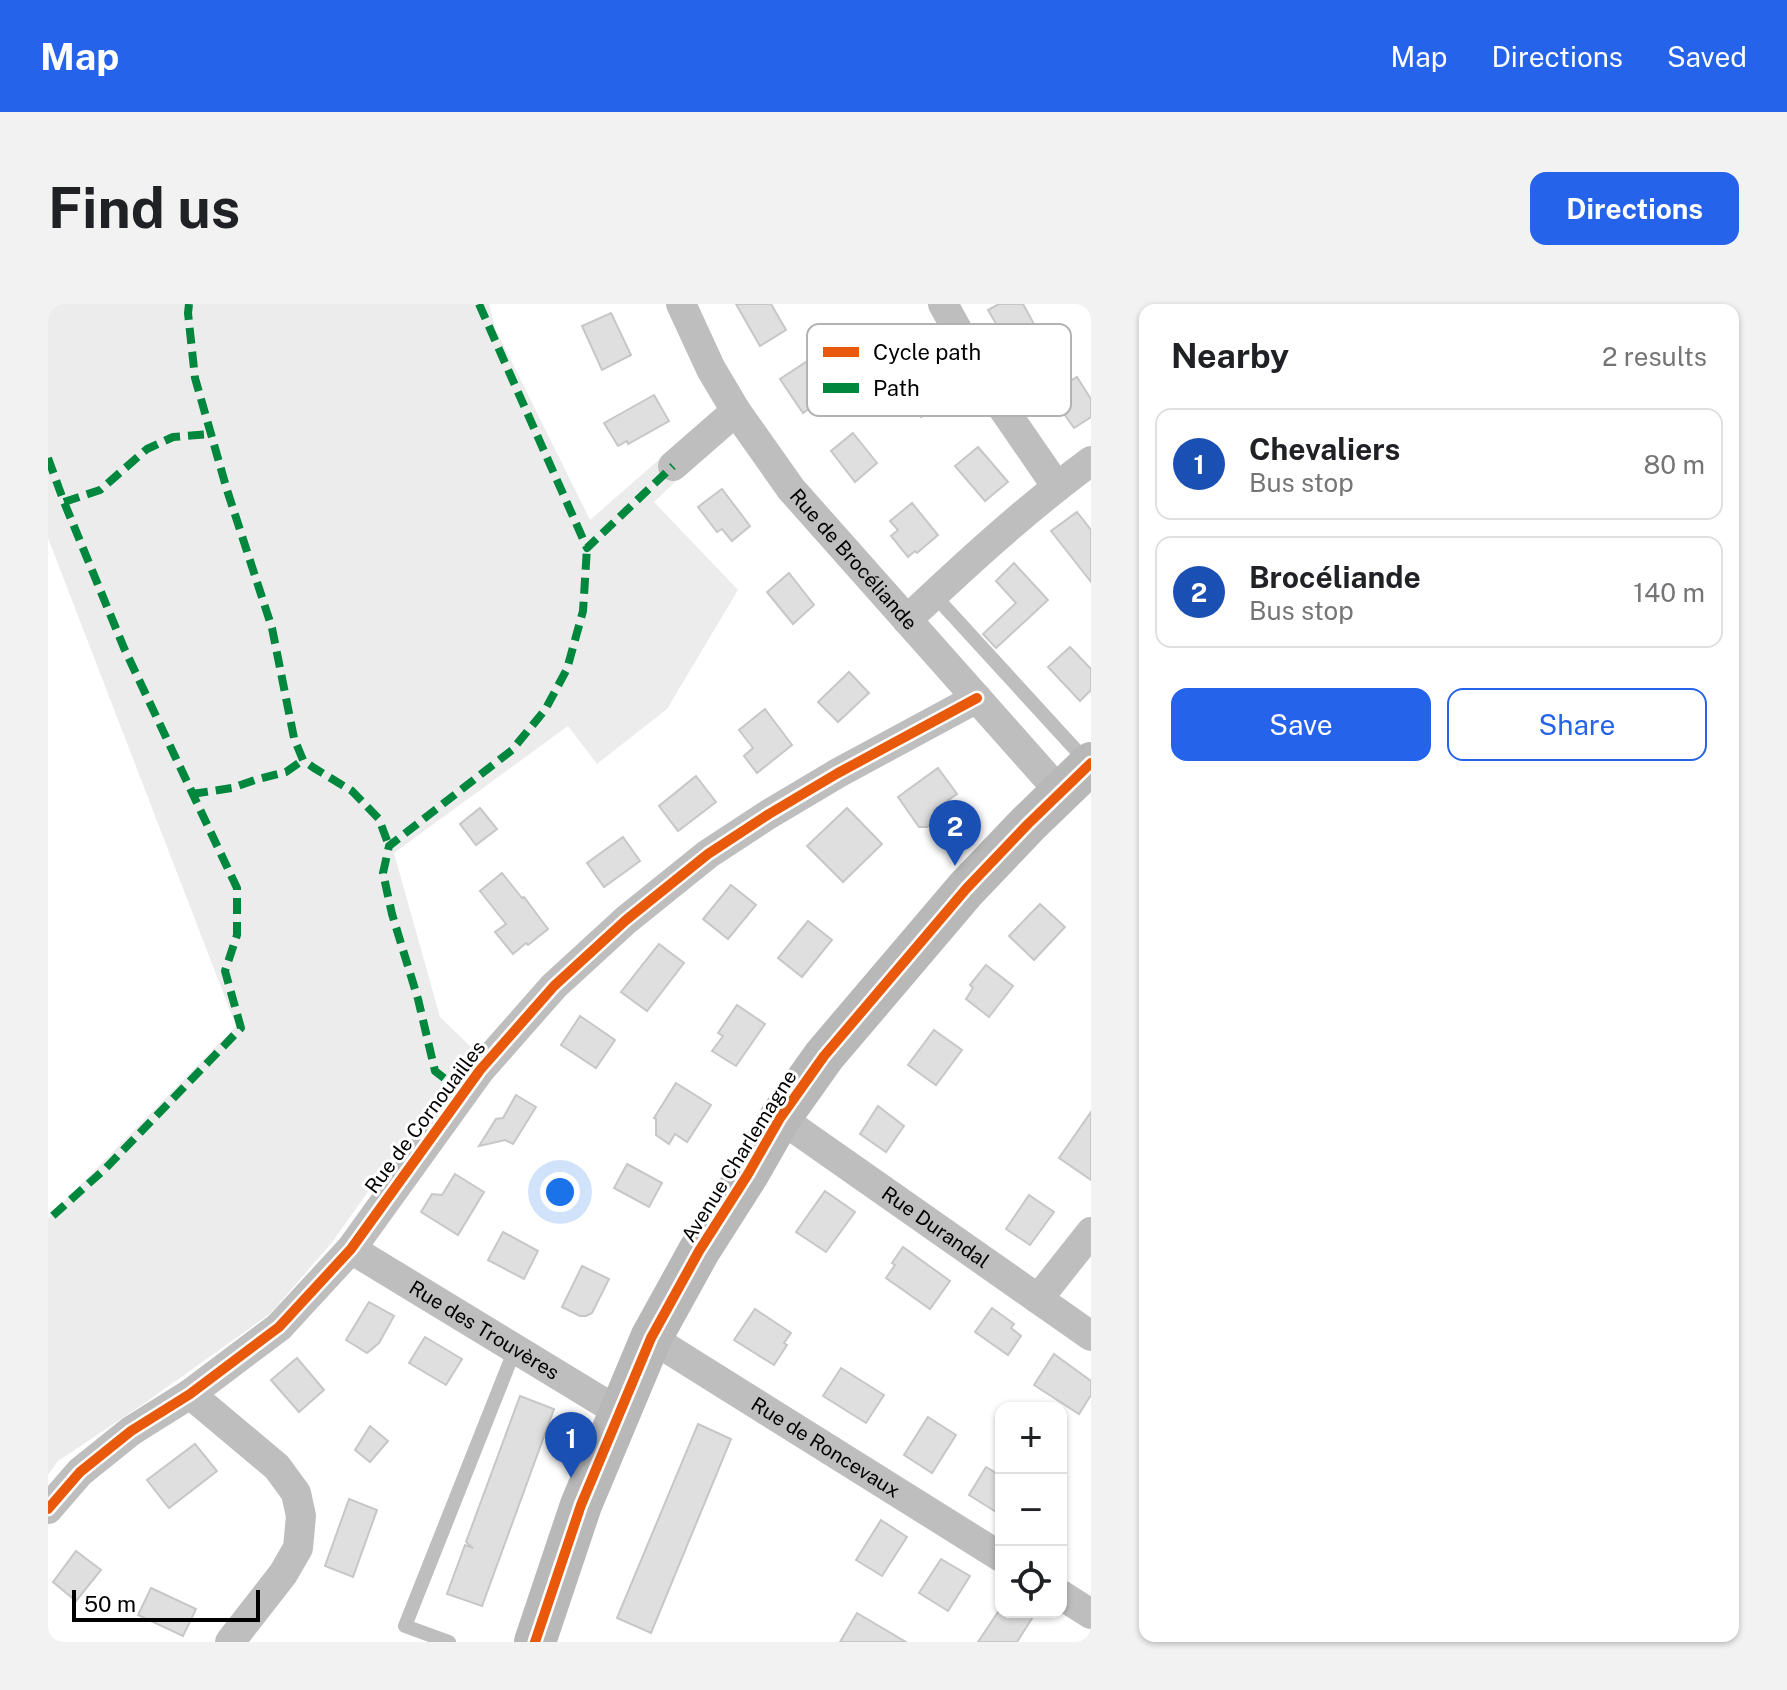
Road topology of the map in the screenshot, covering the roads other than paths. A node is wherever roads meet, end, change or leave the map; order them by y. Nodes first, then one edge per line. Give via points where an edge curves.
1 (681, 304) edge
2 (943, 304) edge
3 (954, 324) edge
4 (736, 411) junction
5 (1008, 416) edge
6 (1091, 461) edge
7 (673, 466) dead end
8 (1057, 487) junction
9 (934, 595) junction
10 (907, 620) junction
11 (977, 698) junction
12 (1083, 772) edge
13 (780, 1118) junction
14 (1091, 1232) edge
15 (351, 1249) junction
16 (1038, 1299) junction
17 (1091, 1336) edge
18 (651, 1338) junction
19 (515, 1349) junction
20 (190, 1394) junction
21 (619, 1412) junction
22 (48, 1509) edge
23 (995, 1553) edge
24 (1067, 1599) edge
25 (1091, 1614) edge
26 (230, 1642) edge
27 (449, 1642) edge
28 (535, 1642) edge

1 - 4 street, Rue de Brocéliande
2 - 3 street
4 - 7 street
4 - 10 street, Rue de Brocéliande via 791,489
5 - 8 street
6 - 8 street
8 - 9 street
9 - 10 street
9 - 12 lane
10 - 11 street, Rue de Brocéliande
11 - 12 street, Rue de Brocéliande
11 - 15 street, Rue de Cornouailles via 769,814 708,854 626,920 554,986 480,1070
12 - 13 street, Avenue Charlemagne via 966,889 824,1056
13 - 16 street, Rue Durandal
13 - 18 street, Avenue Charlemagne
14 - 16 street
15 - 19 street, Rue des Trouvères
15 - 20 street, Rue de Cornouailles via 279,1327
16 - 17 street, Rue Durandal
18 - 21 street, Avenue Charlemagne
18 - 23 street, Rue de Roncevaux
19 - 21 street, Rue des Trouvères
19 - 27 lane via 405,1626
20 - 22 street, Rue de Cornouailles via 80,1472
20 - 26 street via 277,1467 296,1493 301,1516 298,1548
21 - 28 street, Avenue Charlemagne
24 - 25 street

